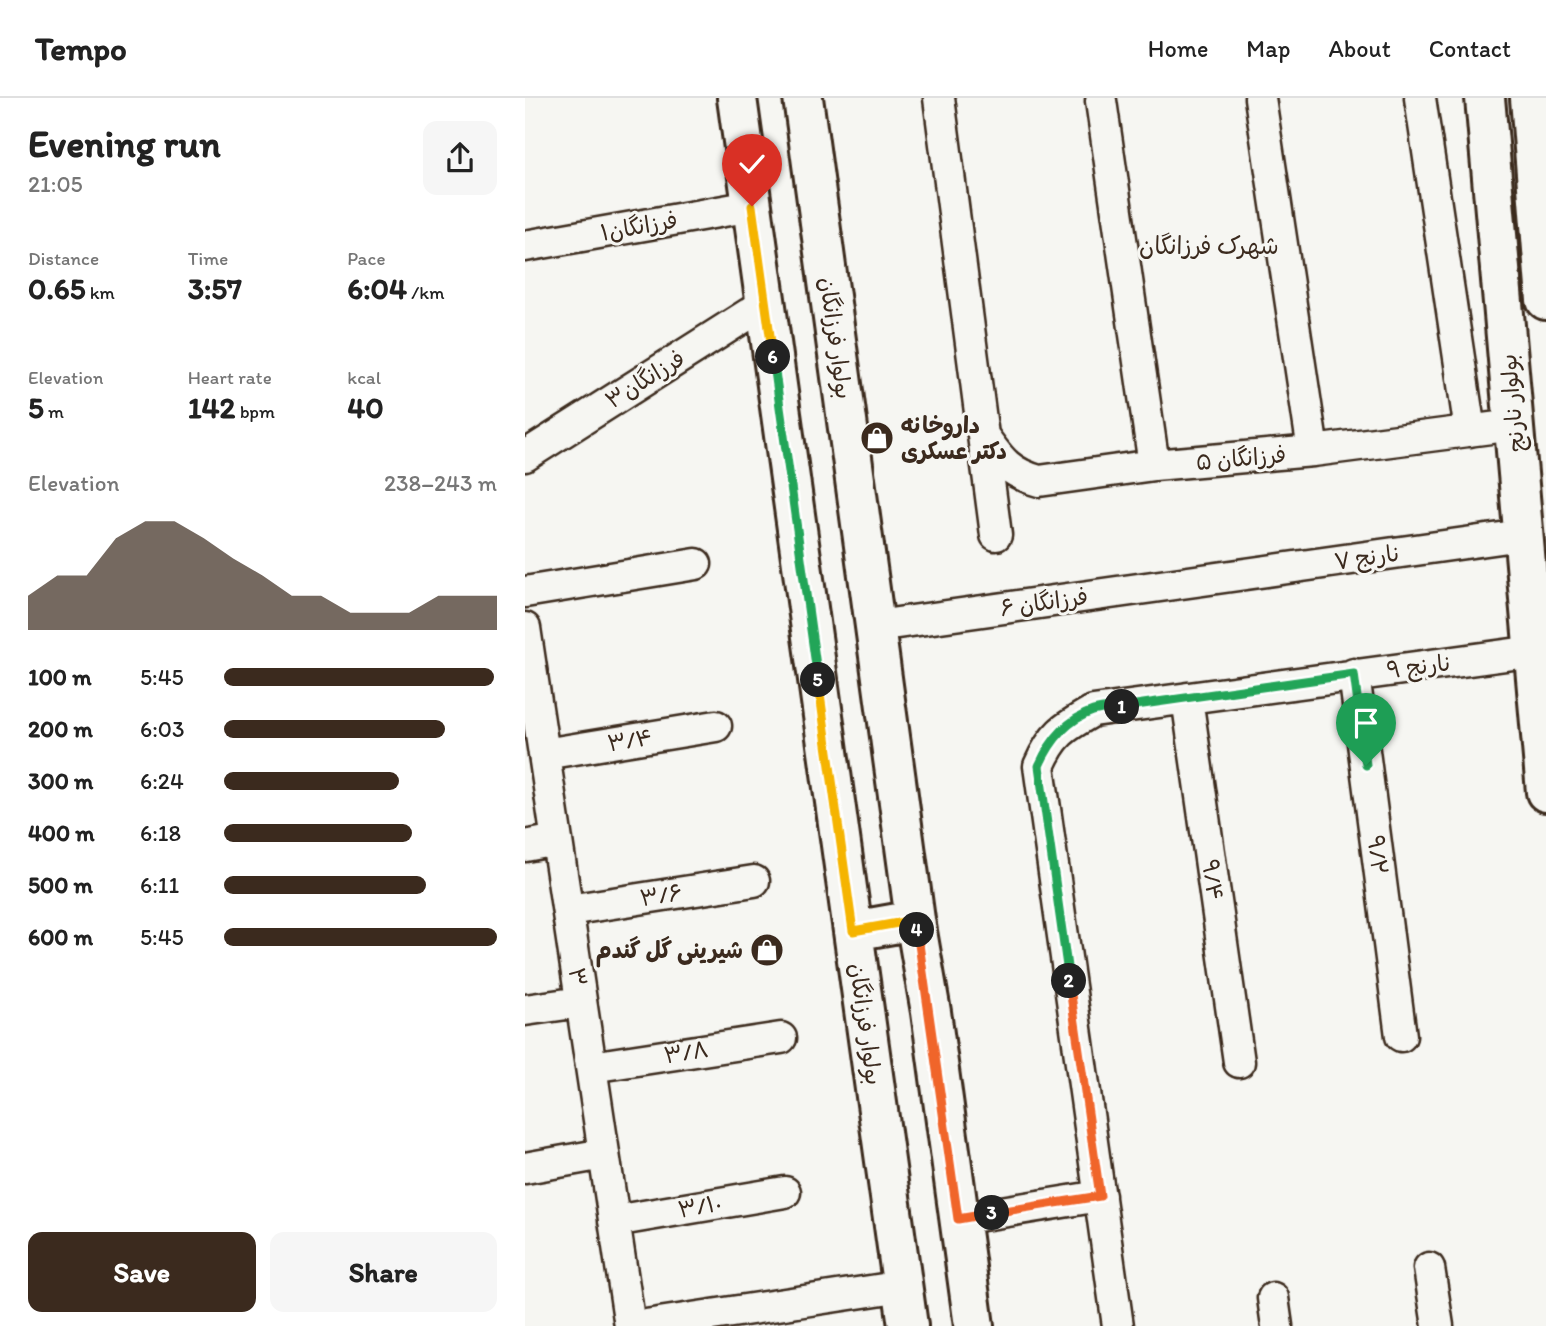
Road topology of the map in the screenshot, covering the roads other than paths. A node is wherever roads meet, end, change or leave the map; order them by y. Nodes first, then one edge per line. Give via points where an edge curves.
1 (737, 98) edge
2 (803, 98) edge
3 (939, 98) edge
4 (1260, 98) edge
5 (1420, 98) edge
6 (1485, 98) edge
7 (1530, 98) edge
8 (1101, 100) dead end
9 (752, 206) junction
10 (525, 246) edge
11 (1546, 300) edge
12 (766, 303) junction
13 (1514, 425) junction
14 (1470, 431) junction
15 (983, 437) junction
16 (1313, 451) junction
17 (525, 456) edge
18 (1154, 465) junction
19 (996, 535) dead end
20 (1523, 535) junction
21 (696, 564) dead end
22 (1211, 578) joint
23 (525, 592) edge
24 (876, 625) junction
25 (525, 628) edge
26 (1534, 651) junction
27 (1354, 674) junction
28 (529, 685) edge
29 (1188, 698) junction
30 (716, 726) dead end
31 (544, 754) junction
32 (1546, 792) edge
33 (557, 840) junction
34 (525, 846) edge
35 (754, 881) dead end
36 (568, 910) junction
37 (915, 920) junction
38 (853, 931) junction
39 (581, 1002) junction
40 (525, 1010) edge
41 (1401, 1036) dead end
42 (781, 1038) dead end
43 (1239, 1062) dead end
44 (591, 1067) junction
45 (604, 1154) junction
46 (525, 1168) edge
47 (785, 1192) dead end
48 (1100, 1196) junction
49 (958, 1219) junction
50 (614, 1221) junction
51 (1429, 1268) dead end
52 (902, 1286) junction
53 (630, 1326) edge
54 (639, 1326) edge
55 (908, 1326) edge
56 (974, 1326) edge
57 (1118, 1326) edge
58 (1438, 1326) edge

1 - 9 main road, بولوار فرزانگان
2 - 24 main road, بولوار فرزانگان
3 - 15 street
4 - 16 street
5 - 14 street
6 - 13 main road, بولوار نارنج
7 - 11 main road
8 - 18 street
9 - 10 street, فرزانگان۱
9 - 12 main road, بولوار فرزانگان
12 - 17 street, فرزانگان۳
12 - 38 main road, بولوار فرزانگان
13 - 14 street, فرزانگان ۵
13 - 20 main road, بولوار نارنج
14 - 16 street, فرزانگان ۵
15 - 18 street, فرزانگان ۵ via 1003,463 1021,476 1039,481
15 - 19 street
16 - 18 street, فرزانگان ۵
20 - 22 street, نارنج ۷
20 - 26 main road, بولوار نارنج
21 - 23 street
22 - 24 street, فرزانگان ۶
24 - 37 main road, بولوار فرزانگان
25 - 28 street, ۳
26 - 27 street, نارنج ۹
26 - 32 main road, بولوار نارنج
27 - 29 street, نارنج ۹
27 - 41 street, ۹/۲
28 - 31 street, ۳
29 - 43 street, ۹/۴
29 - 48 street, نارنج ۹ via 1093,711 1063,728 1039,766
30 - 31 street, ۳/۴
31 - 33 street, ۳
33 - 34 street
33 - 36 street, ۳
35 - 36 street, ۳/۶
36 - 39 street, ۳
37 - 38 main road
37 - 49 main road, بولوار فرزانگان
38 - 52 main road, بولوار فرزانگان
39 - 40 street
39 - 44 street, ۳
42 - 44 street, ۳/۸
44 - 45 street, ۳
45 - 46 street
45 - 50 street, ۳
47 - 50 street, ۳/۱۰
48 - 49 street
48 - 57 street
49 - 56 main road, بولوار فرزانگان
50 - 53 street, ۳
51 - 58 street
52 - 54 street
52 - 55 main road, بولوار فرزانگان

